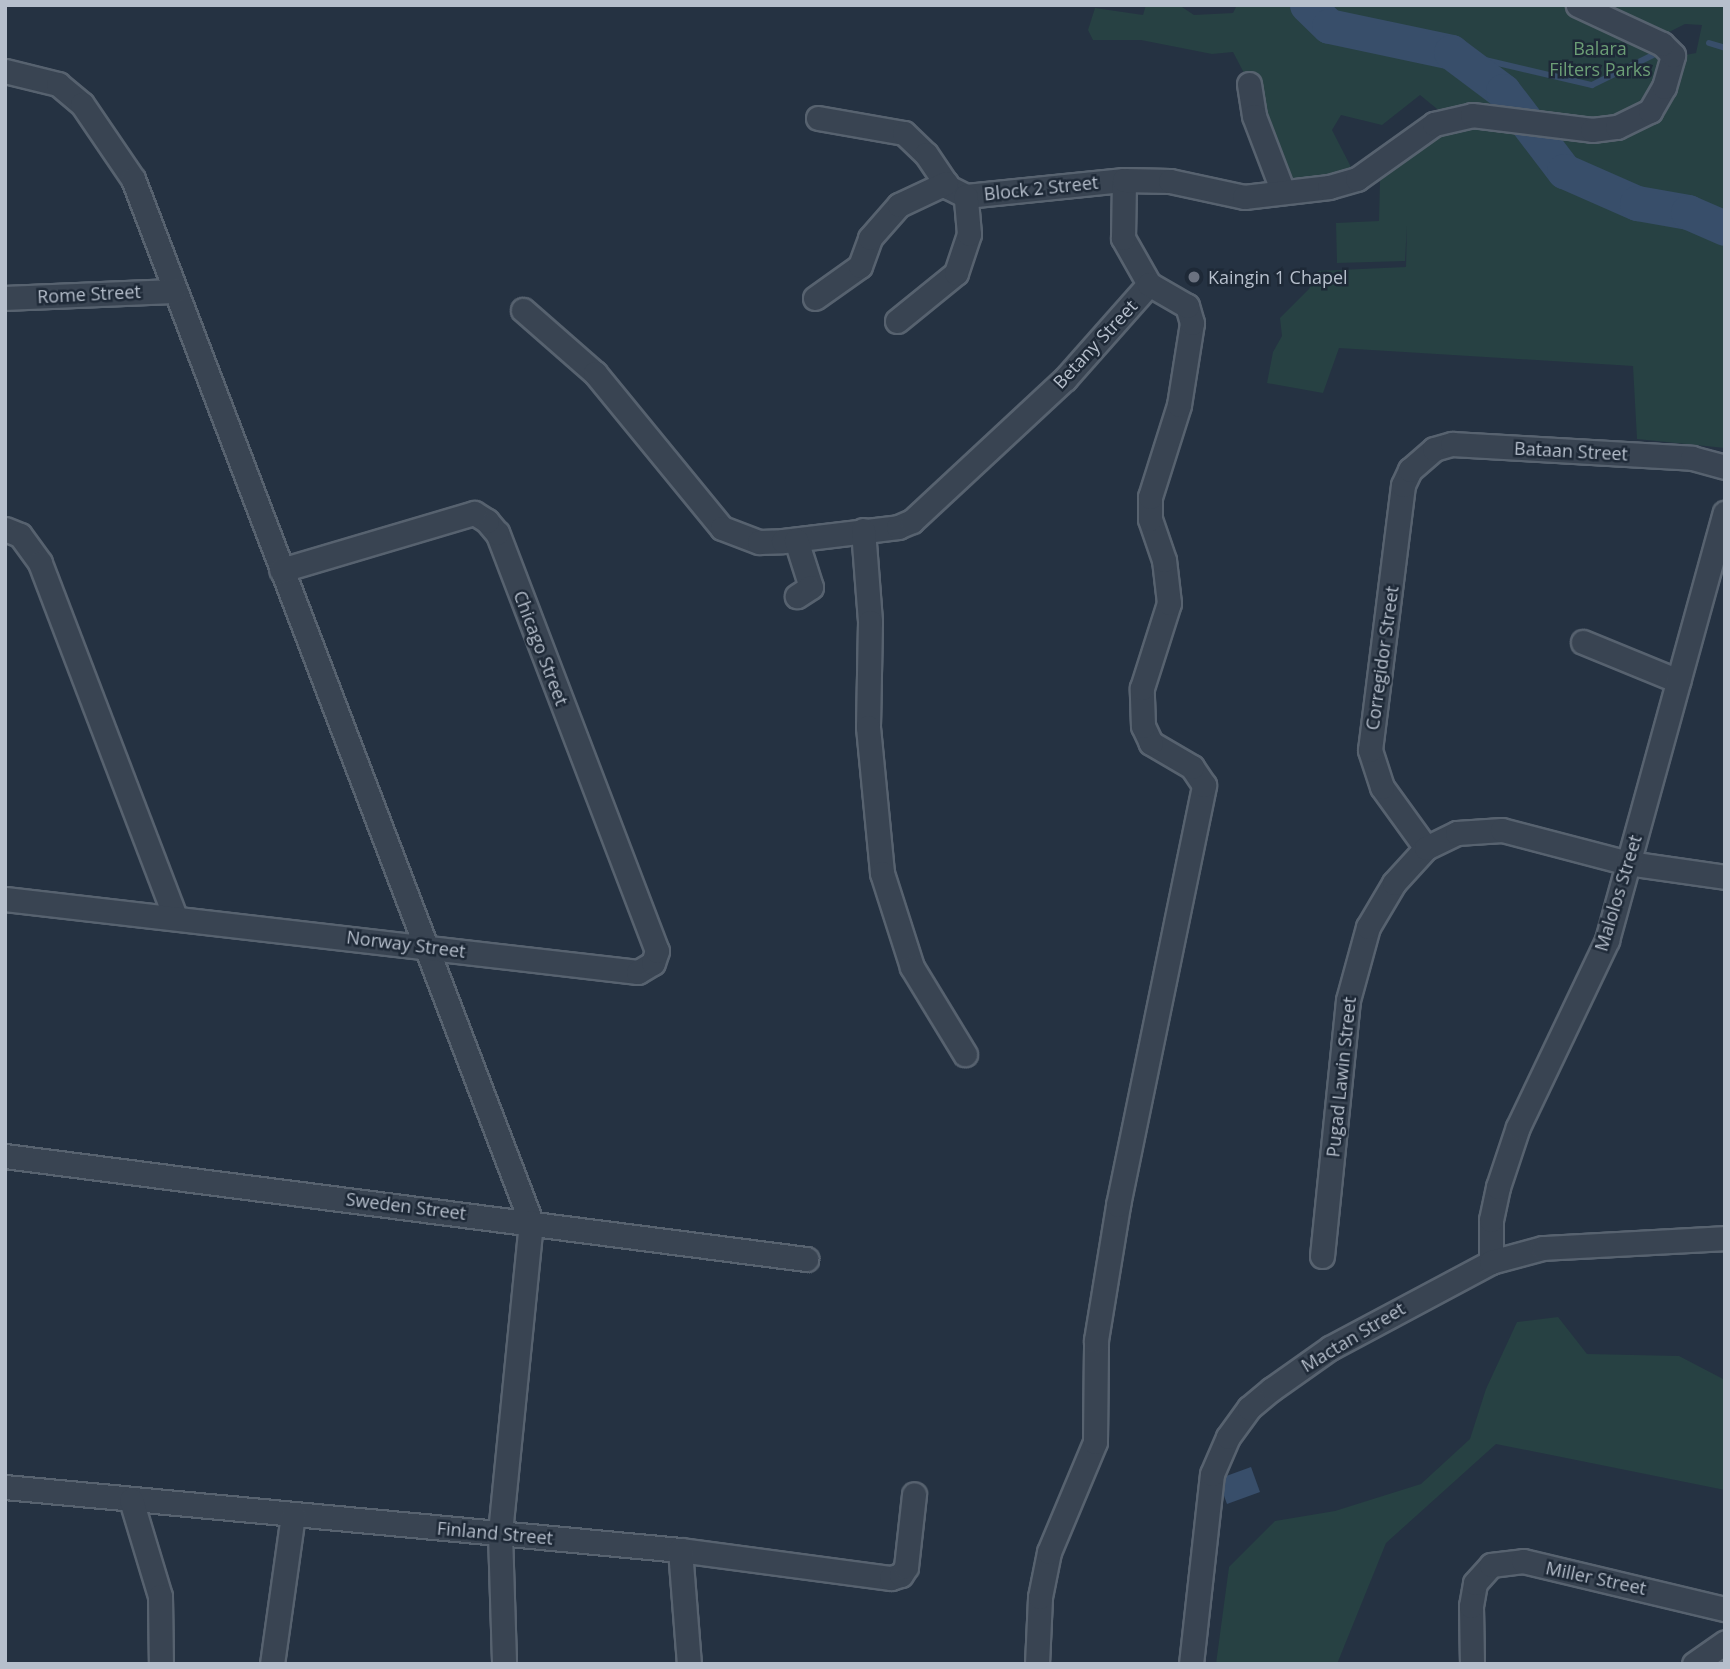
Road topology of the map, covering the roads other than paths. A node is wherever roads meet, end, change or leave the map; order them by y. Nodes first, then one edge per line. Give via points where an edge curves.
1 (1578, 5) edge
2 (5, 71) edge
3 (1249, 84) dead end
4 (818, 118) dead end
5 (1124, 180) junction
6 (946, 183) junction
7 (1283, 192) junction
8 (966, 196) junction
9 (1149, 284) junction
10 (174, 291) junction
11 (5, 298) edge
12 (815, 298) dead end
13 (523, 310) dead end
14 (897, 321) dead end
15 (1420, 458) joint
16 (1725, 467) edge
17 (1725, 513) edge
18 (5, 529) edge
19 (863, 530) junction
20 (796, 540) junction
21 (281, 570) junction
22 (797, 596) dead end
23 (1583, 642) dead end
24 (1678, 681) junction
25 (1426, 848) junction
26 (1628, 863) junction
27 (1725, 877) edge
28 (5, 899) edge
29 (175, 917) junction
30 (423, 946) junction
31 (638, 972) joint
32 (965, 1054) dead end
33 (5, 1156) edge
34 (531, 1222) junction
35 (1725, 1238) edge
36 (1322, 1256) dead end
37 (806, 1259) dead end
38 (1491, 1262) junction
39 (5, 1487) edge
40 (914, 1494) dead end
41 (131, 1500) junction
42 (293, 1515) junction
43 (500, 1534) junction
44 (680, 1550) junction
45 (1725, 1609) edge
46 (1725, 1642) edge
47 (161, 1664) edge
48 (272, 1664) edge
49 (504, 1664) edge
50 (689, 1664) edge
51 (1037, 1664) edge
52 (1191, 1664) edge
53 (1472, 1664) edge
54 (1694, 1664) edge

1 - 7 street via 1670,51 1672,62 1664,87 1650,111 1617,127 1592,131 1472,115 1434,124 1357,178
2 - 10 street via 58,83 104,130 133,179
3 - 7 street via 1254,116
4 - 6 street, Block 2 Street via 904,134 926,154
5 - 7 street via 1170,181 1244,197
5 - 8 street, Block 2 Street
5 - 9 street, Betany Street via 1123,238
6 - 8 street, Block 2 Street
6 - 12 street via 899,205 870,238 860,266
8 - 14 street via 969,234 956,273
9 - 19 street, Betany Street via 1065,379 955,485 912,521
9 - 51 street via 1187,306 1192,323 1179,405 1150,497 1150,519 1164,560 1168,603 1143,688 1143,726 1151,743 1192,767 1204,785 1118,1205 1097,1340 1095,1442 1049,1552 1040,1597
10 - 11 street, Rome Street
10 - 21 street
13 - 20 street, Betany Street via 595,373 722,528 759,542
15 - 16 street, Bataan Street via 1452,444 1692,458
15 - 25 street, Corregidor Street via 1403,485 1370,750 1382,787
17 - 24 street, Malolos Street
18 - 29 street via 20,535 40,563
19 - 20 street, Betany Street
19 - 32 street via 870,622 868,727 882,873 912,967
20 - 22 street via 811,587
21 - 30 street
21 - 31 street, Chicago Street via 474,513 487,521 497,533 657,951 648,969
23 - 24 street
24 - 26 street, Malolos Street
25 - 26 street, Pugad Lawin Street via 1457,833 1502,830
25 - 36 street, Pugad Lawin Street via 1394,883 1368,927 1348,1000
26 - 27 street, Pugad Lawin Street
26 - 38 street, Malolos Street via 1607,940 1518,1127 1491,1220
28 - 29 street, Norway Street
29 - 30 street, Norway Street
30 - 31 street, Norway Street
30 - 34 street
33 - 34 street, Sweden Street
34 - 37 street, Sweden Street
34 - 43 street
35 - 38 street, Mactan Street via 1696,1236 1543,1248
38 - 52 street, Mactan Street via 1330,1348 1249,1408 1228,1437 1212,1474
39 - 41 street, Finland Street
40 - 44 street, Finland Street via 906,1567 891,1578
41 - 42 street, Finland Street
41 - 47 street via 160,1596
42 - 43 street, Finland Street
42 - 48 street
43 - 44 street, Finland Street
43 - 49 street
44 - 50 street
45 - 53 street, Miller Street via 1523,1562 1492,1564 1475,1583
46 - 54 street

